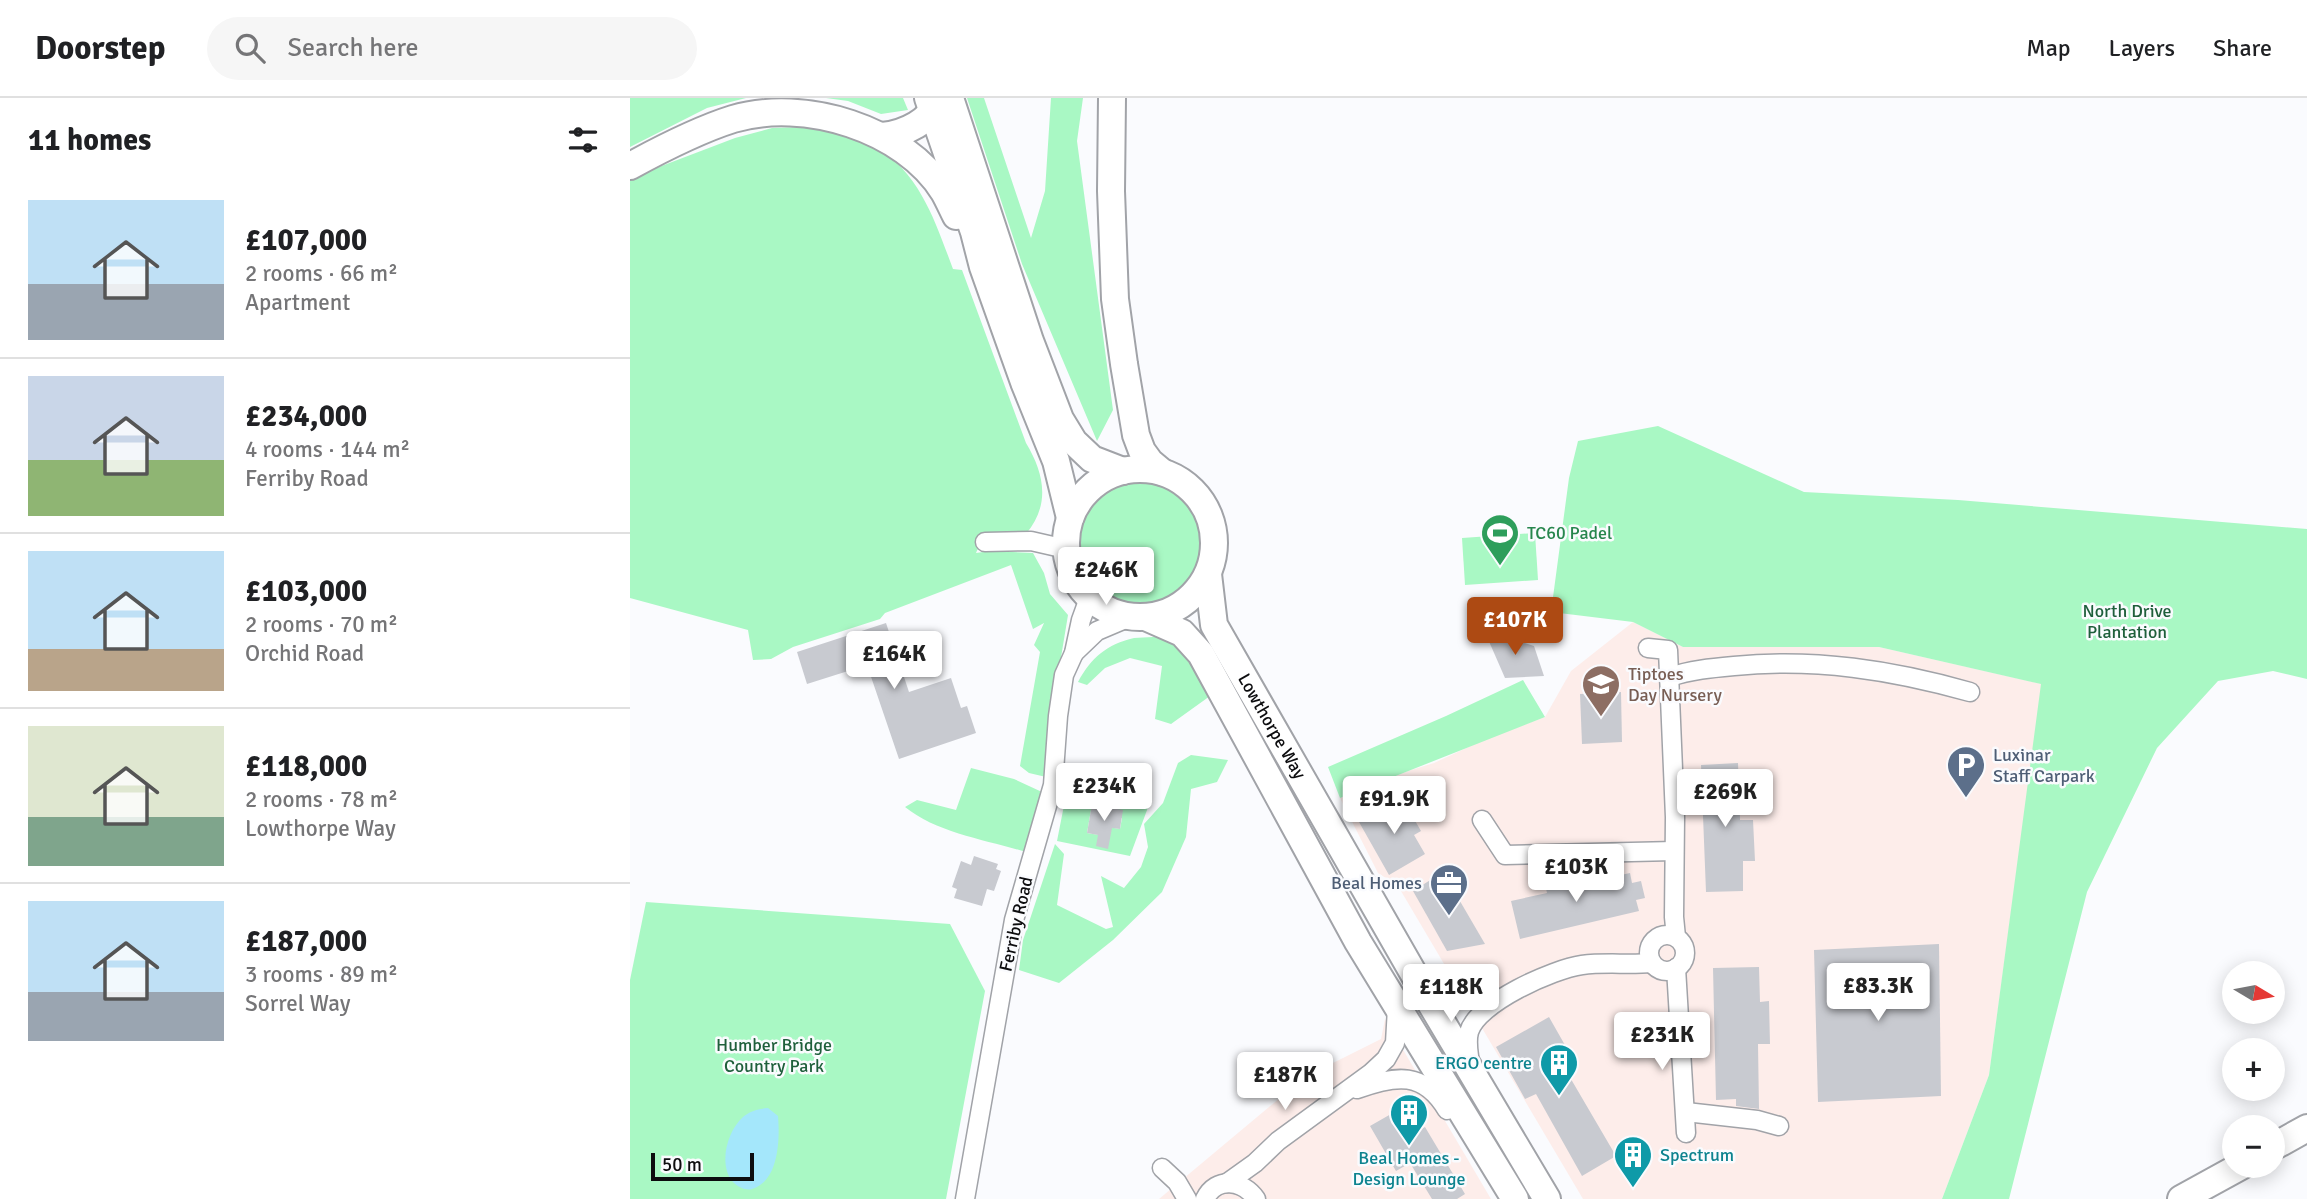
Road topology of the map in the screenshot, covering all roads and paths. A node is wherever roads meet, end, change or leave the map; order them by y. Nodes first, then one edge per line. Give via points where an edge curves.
1 (1112, 98) edge
2 (937, 101) edge
3 (882, 136) junction
4 (630, 166) edge
5 (983, 267) junction
6 (1124, 471) junction
7 (1162, 472) junction
8 (1070, 518) junction
9 (985, 542) dead end
10 (1066, 549) junction
11 (1208, 574) junction
12 (1089, 598) junction
13 (1139, 617) junction
14 (1648, 648) dead end
15 (1074, 653) junction
16 (1670, 677) junction
17 (1970, 692) dead end
18 (1482, 820) dead end
19 (1674, 851) junction
20 (1663, 954) junction
21 (1427, 997) junction
22 (1497, 999) junction
23 (1397, 1005) junction
24 (1471, 1071) junction
25 (1343, 1093) junction
26 (1686, 1112) junction
27 (1779, 1126) dead end
28 (2307, 1128) edge
29 (1686, 1133) dead end
30 (2285, 1140) edge
31 (1255, 1163) junction
32 (1494, 1166) junction
33 (1162, 1168) dead end
34 (2222, 1176) edge
35 (1177, 1182) junction
36 (1216, 1189) edge
37 (1256, 1198) edge
38 (965, 1199) edge
39 (1187, 1199) edge
40 (1515, 1199) edge
41 (1547, 1199) edge
42 (2181, 1199) edge

1 - 7 highway via 1115,299 1136,435 1142,451
2 - 3 highway via 909,129
2 - 5 highway
2 - 6 highway via 1060,419 1092,459
3 - 4 highway via 820,114 764,112 699,132
3 - 5 highway via 918,163 943,190
5 - 8 highway via 1056,461
6 - 7 highway
6 - 8 highway via 1091,488
7 - 11 highway via 1191,489 1204,505 1214,542
8 - 10 highway
9 - 10 street via 1031,541
10 - 12 highway via 1073,576
11 - 13 highway via 1184,604 1166,613
11 - 21 highway, Lowthorpe Way via 1214,625
12 - 13 highway via 1108,611
12 - 15 street, Ferriby Road
13 - 15 street via 1097,632
13 - 23 highway, Lowthorpe Way via 1182,633 1201,654
14 - 16 street via 1668,650
15 - 38 street, Ferriby Road via 1064,675 1053,785 1014,920
16 - 17 street via 1740,665 1817,663 1886,671
16 - 19 street
18 - 19 street via 1505,855
19 - 20 street via 1676,876 1663,914
20 - 22 street via 1630,965 1578,965
20 - 26 street via 1679,1011
21 - 22 street
21 - 24 highway, Lowthorpe Way
22 - 24 street via 1470,1030
23 - 25 street via 1395,1043 1386,1059
23 - 32 highway, Lowthorpe Way
24 - 41 highway, Lowthorpe Way
25 - 31 street via 1278,1140
25 - 32 street via 1400,1078 1427,1084 1471,1149
26 - 27 street via 1757,1119
26 - 29 street
28 - 30 highway
31 - 36 street
31 - 37 street via 1250,1187
32 - 40 highway, Lowthorpe Way
33 - 35 street
34 - 42 highway
35 - 36 street
35 - 39 street
36 - 37 street via 1238,1184

